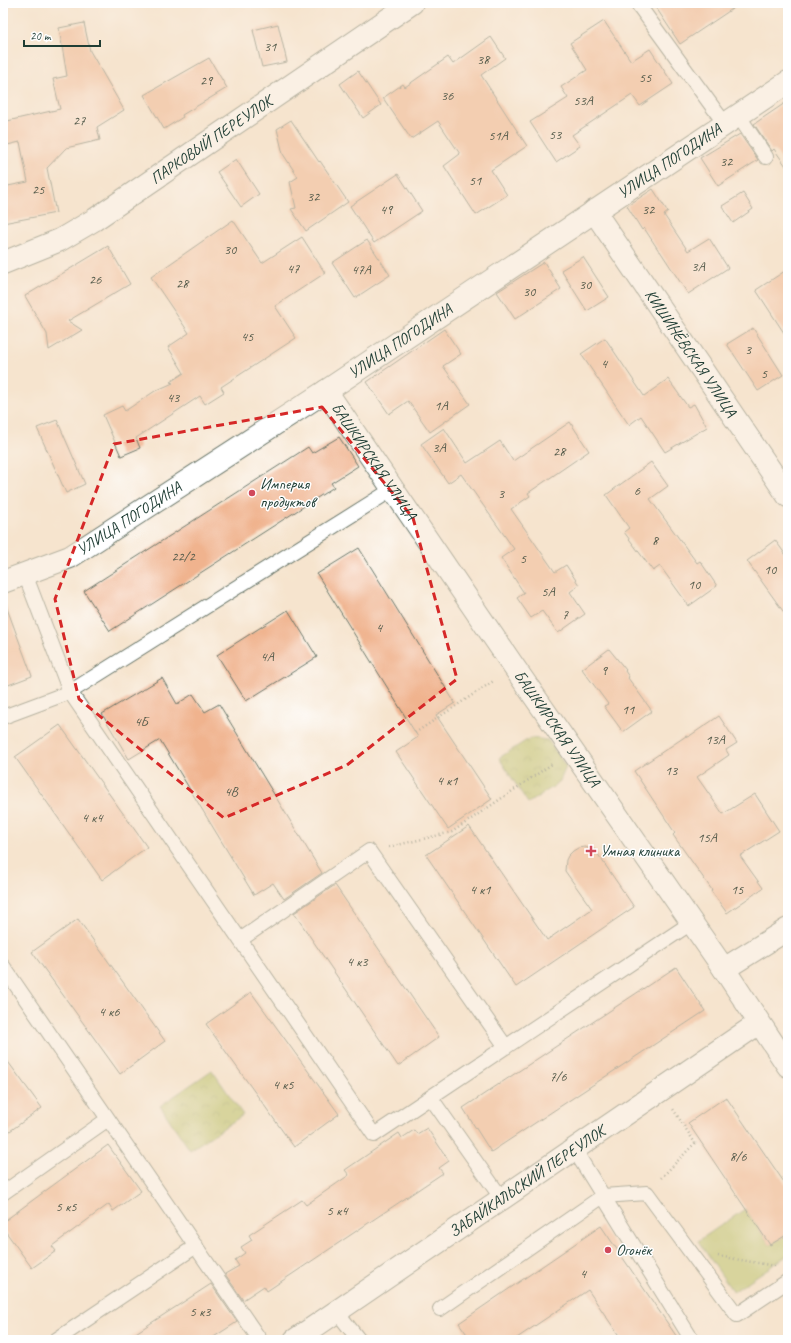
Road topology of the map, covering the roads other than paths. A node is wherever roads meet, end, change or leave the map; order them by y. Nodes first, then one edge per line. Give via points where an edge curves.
1 (412, 3) edge
2 (637, 3) edge
3 (788, 82) edge
4 (731, 120) junction
5 (766, 157) dead end
6 (594, 211) junction
7 (3, 262) edge
8 (326, 391) junction
9 (392, 489) junction
10 (788, 496) edge
11 (3, 569) edge
12 (24, 574) junction
13 (3, 582) edge
14 (70, 692) junction
15 (3, 718) edge
16 (692, 923) junction
17 (788, 929) edge
18 (240, 940) junction
19 (3, 966) edge
20 (724, 969) junction
21 (759, 1023) junction
22 (506, 1047) junction
23 (788, 1066) edge
24 (431, 1098) junction
25 (108, 1119) junction
26 (574, 1150) junction
27 (3, 1193) edge
28 (603, 1196) junction
29 (502, 1199) junction
30 (196, 1246) junction
31 (788, 1281) edge
32 (440, 1308) dead end
33 (337, 1312) junction
34 (56, 1340) edge
35 (260, 1340) edge
36 (295, 1340) edge
37 (359, 1340) edge
38 (692, 1340) edge

1 - 7 street, ПАРКОВЫЙ ПЕРЕУЛОК via 94,220 60,240
2 - 4 lane
3 - 4 street, УЛИЦА ПОГОДИНА
4 - 5 lane
4 - 6 street, УЛИЦА ПОГОДИНА
6 - 8 street, УЛИЦА ПОГОДИНА
6 - 10 street, КИШИНЁВСКАЯ УЛИЦА
8 - 9 street, БАШКИРСКАЯ УЛИЦА
8 - 12 street, УЛИЦА ПОГОДИНА via 70,557
9 - 14 lane
9 - 16 street, БАШКИРСКАЯ УЛИЦА
11 - 12 street
12 - 13 street, УЛИЦА ПОГОДИНА
12 - 14 lane
14 - 15 lane
14 - 18 lane
16 - 20 street, БАШКИРСКАЯ УЛИЦА
16 - 22 lane
17 - 20 street
18 - 22 lane via 369,851
18 - 24 lane via 374,1135
19 - 25 lane
20 - 21 street, БАШКИРСКАЯ УЛИЦА
21 - 23 street, БАШКИРСКАЯ УЛИЦА
21 - 26 street, ЗАБАЙКАЛЬСКИЙ ПЕРЕУЛОК
22 - 24 lane
24 - 29 lane
25 - 27 lane
25 - 30 lane
26 - 28 lane
26 - 29 street, ЗАБАЙКАЛЬСКИЙ ПЕРЕУЛОК
28 - 31 lane via 647,1193 736,1315
28 - 32 lane
28 - 38 lane
29 - 33 street, ЗАБАЙКАЛЬСКИЙ ПЕРЕУЛОК
30 - 34 lane
30 - 35 lane
33 - 36 street, ЗАБАЙКАЛЬСКИЙ ПЕРЕУЛОК
33 - 37 lane

